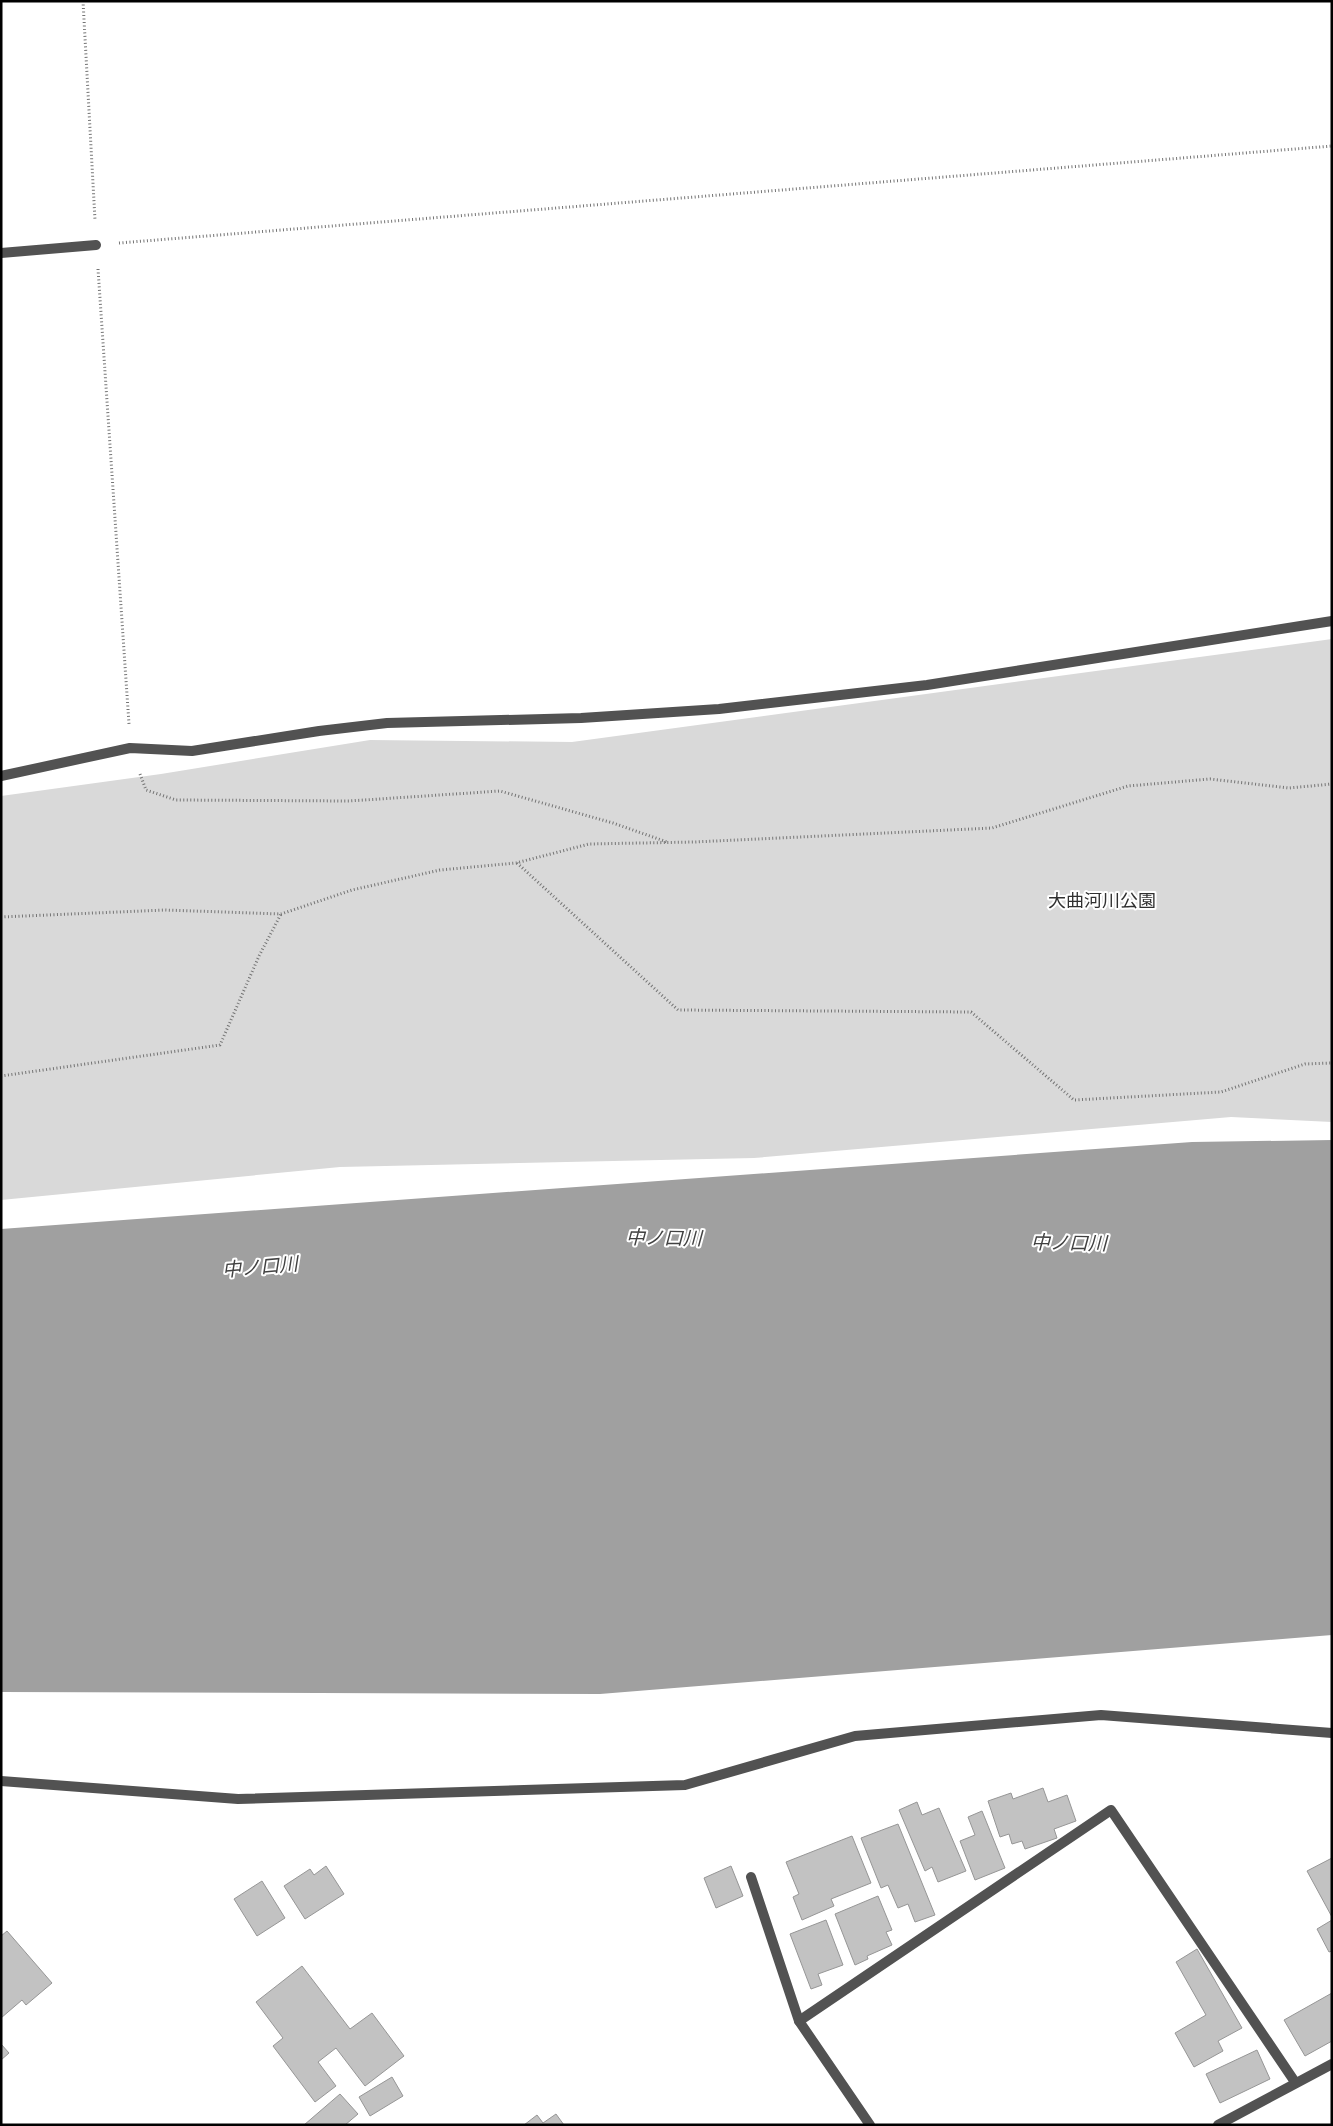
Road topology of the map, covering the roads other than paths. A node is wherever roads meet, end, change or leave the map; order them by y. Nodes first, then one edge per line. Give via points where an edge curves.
1 (96, 245) road end
2 (1, 253) edge
3 (1332, 621) edge
4 (1, 776) edge
5 (1332, 1733) edge
6 (1, 1780) edge
7 (751, 1877) dead end
8 (799, 2021) junction
9 (1332, 2064) edge
10 (1295, 2082) junction
11 (870, 2125) edge
12 (1218, 2125) edge

1 - 2 street
3 - 4 street via 927,685 719,709 581,718 387,723 192,751 130,748
5 - 6 street via 1101,1715 855,1736 685,1785 238,1799
7 - 8 street
8 - 10 street via 1111,1810
8 - 11 street
9 - 10 street
10 - 12 street

